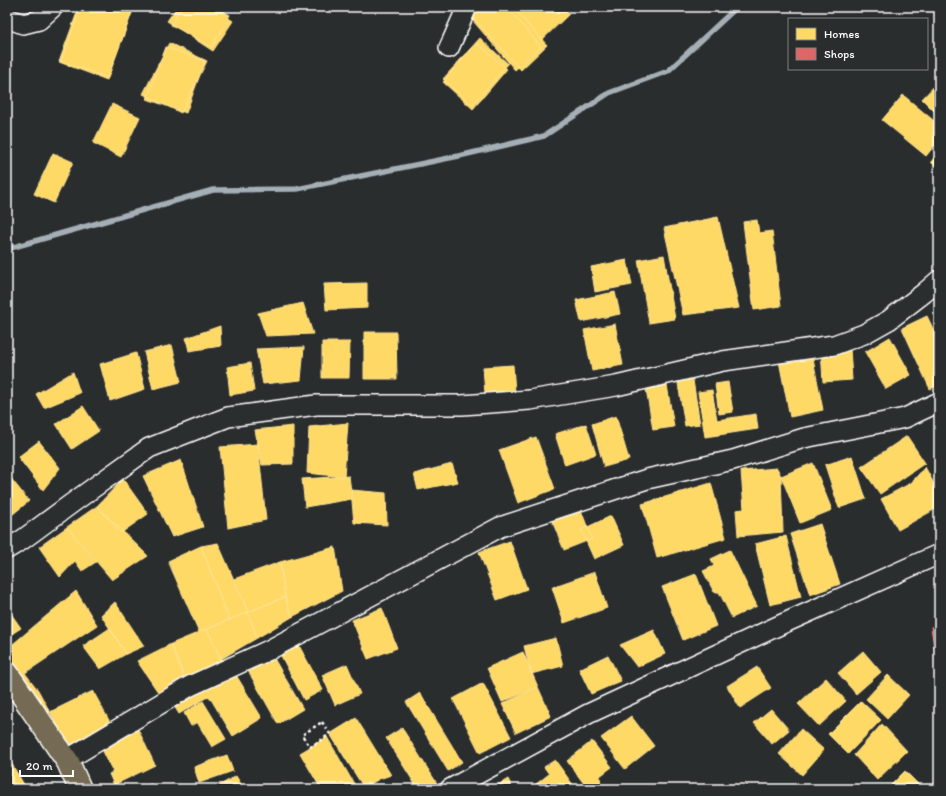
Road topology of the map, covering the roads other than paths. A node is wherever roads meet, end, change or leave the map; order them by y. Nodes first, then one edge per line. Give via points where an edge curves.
1 (53, 7) edge
2 (467, 7) edge
3 (7, 18) edge
4 (449, 48) dead end
5 (939, 280) edge
6 (939, 402) edge
7 (7, 549) edge
8 (939, 554) edge
9 (7, 673) edge
10 (68, 762) junction
11 (80, 789) edge
12 (450, 789) edge

1 - 3 street via 39,20 23,24
2 - 4 street
5 - 7 street via 890,320 864,334 834,345 723,361 616,386 530,400 462,405 316,405 228,417 149,448
6 - 10 street via 905,418 804,438 733,460 647,480 500,526 269,650 190,686
8 - 12 street via 588,714
9 - 10 main road
10 - 11 main road

